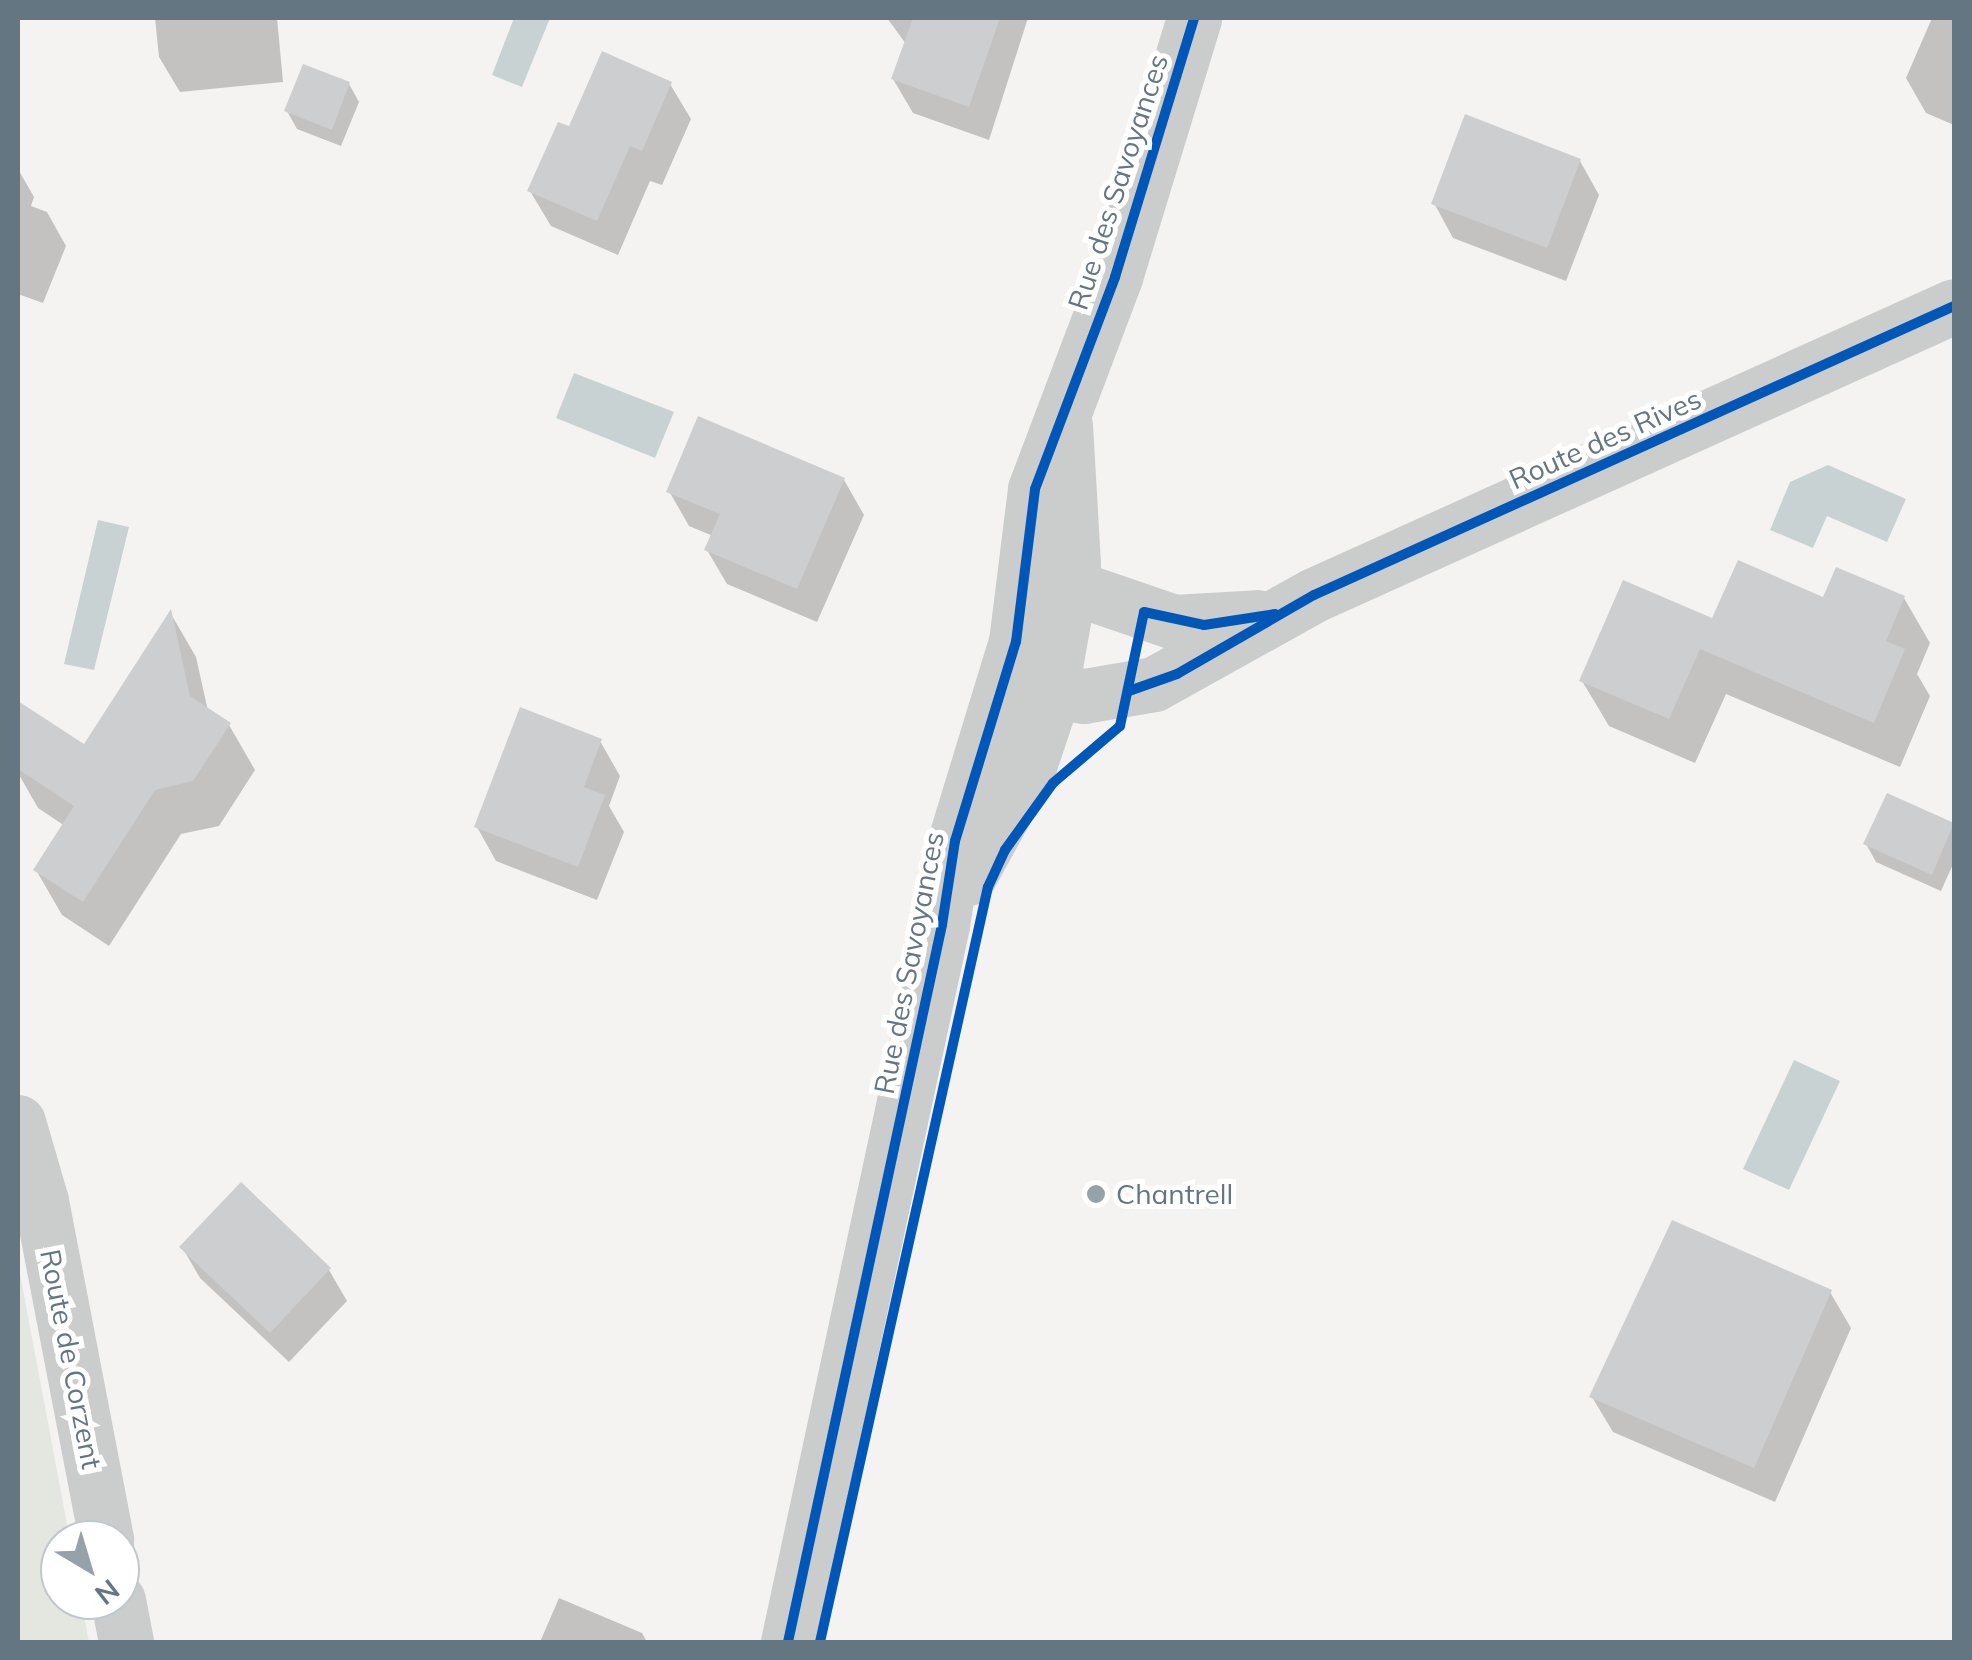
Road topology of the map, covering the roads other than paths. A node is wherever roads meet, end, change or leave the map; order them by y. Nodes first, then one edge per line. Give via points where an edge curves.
1 (1194, 18) edge
2 (1954, 306) edge
3 (1047, 579) junction
4 (1275, 614) junction
5 (1027, 689) junction
6 (18, 1122) edge
7 (102, 1520) edge
8 (788, 1642) edge

1 - 3 street, Rue des Savoyances via 1064,422 1035,489
2 - 4 street, Route des Rives
3 - 4 street, Route des Rives via 1189,624
3 - 5 street, Rue des Savoyances
4 - 5 street, Route des Rives via 1154,684 1104,694
5 - 8 street, Rue des Savoyances via 955,841
6 - 7 street, Route de Corzent via 40,1200

